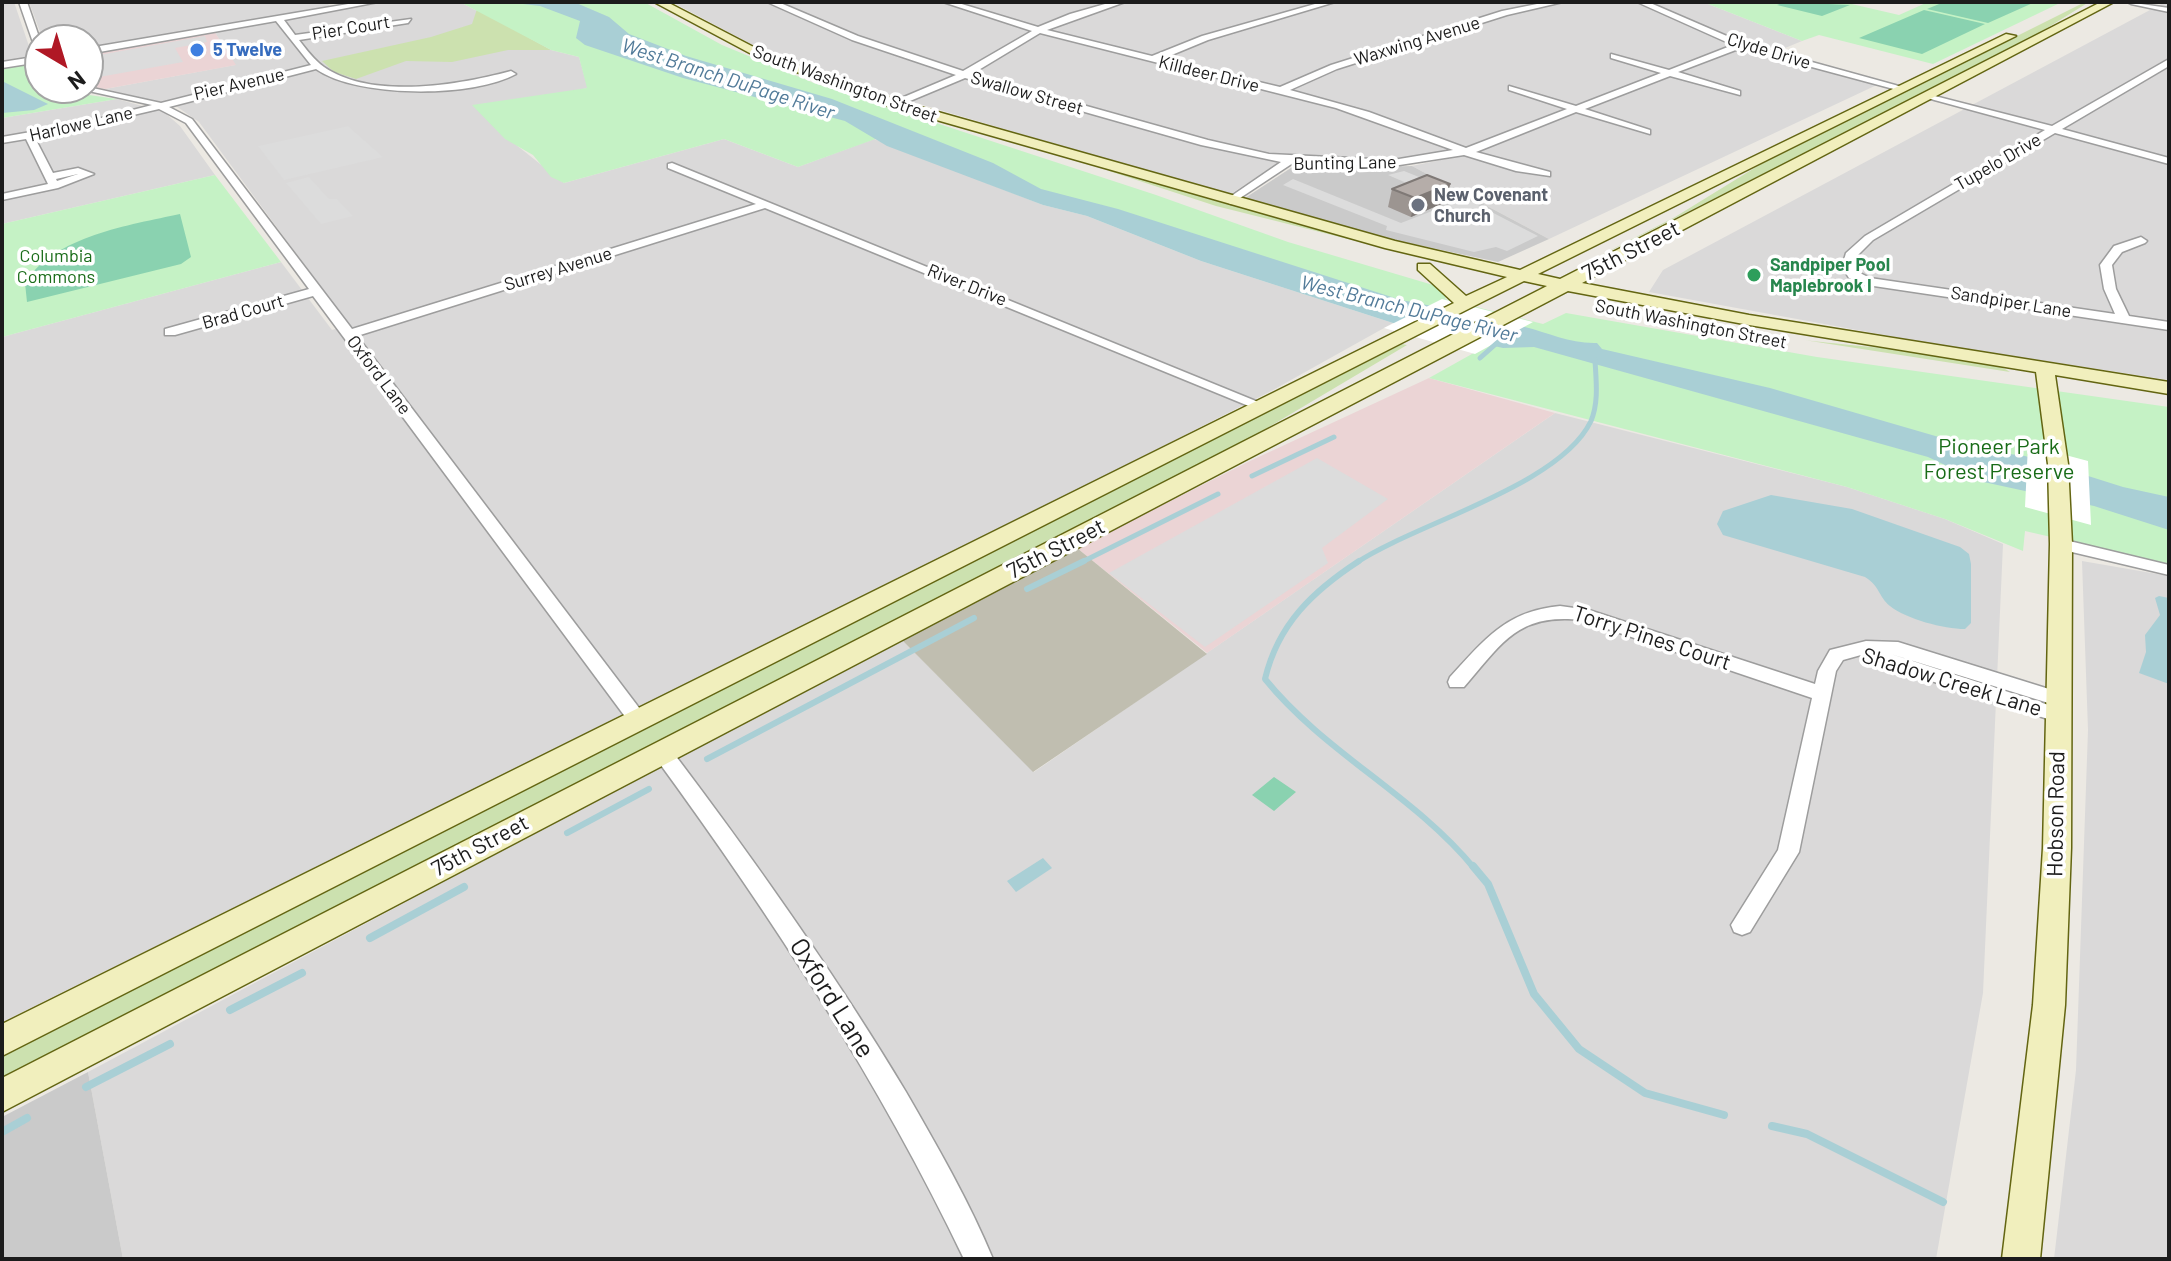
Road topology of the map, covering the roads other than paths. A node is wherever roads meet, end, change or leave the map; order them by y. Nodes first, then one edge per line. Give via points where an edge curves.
1 (23, 2) edge
2 (374, 2) edge
3 (659, 2) edge
4 (771, 2) edge
5 (947, 2) edge
6 (1121, 2) edge
7 (1331, 2) edge
8 (1559, 2) edge
9 (1641, 2) edge
10 (2109, 2) edge
11 (2131, 2) edge
12 (2169, 10) edge
13 (278, 18) junction
14 (408, 21) dead end
15 (31, 24) edge
16 (1037, 31) junction
17 (2016, 32) dead end
18 (294, 38) junction
19 (1740, 45) junction
20 (104, 48) edge
21 (1614, 56) dead end
22 (1151, 60) junction
23 (24, 62) edge
24 (2169, 62) edge
25 (2, 65) edge
26 (318, 66) junction
27 (511, 74) dead end
28 (1668, 74) junction
29 (965, 75) junction
30 (1512, 88) dead end
31 (1901, 88) junction
32 (1280, 91) junction
33 (104, 93) edge
34 (1737, 93) dead end
35 (1930, 96) junction
36 (895, 104) junction
37 (160, 105) junction
38 (1577, 109) junction
39 (2054, 130) junction
40 (1646, 132) dead end
41 (993, 134) junction
42 (29, 136) junction
43 (2, 140) edge
44 (1469, 151) junction
45 (1291, 160) junction
46 (2169, 161) edge
47 (672, 166) dead end
48 (1546, 174) dead end
49 (2, 197) edge
50 (1231, 201) junction
51 (767, 204) junction
52 (2141, 241) dead end
53 (1603, 265) junction
54 (1424, 267) junction
55 (1523, 274) junction
56 (1853, 275) joint
57 (1502, 285) junction
58 (1564, 285) junction
59 (316, 291) junction
60 (1544, 295) junction
61 (1465, 304) junction
62 (1679, 307) junction
63 (2124, 319) junction
64 (2169, 326) edge
65 (170, 332) dead end
66 (349, 334) junction
67 (2047, 375) junction
68 (2169, 388) edge
69 (2169, 400) edge
70 (1261, 406) junction
71 (2061, 544) junction
72 (2169, 570) edge
73 (1457, 682) dead end
74 (1822, 694) junction
75 (2058, 707) junction
76 (639, 721) junction
77 (662, 752) junction
78 (1742, 925) dead end
79 (2, 1041) edge
80 (2, 1096) edge
81 (979, 1259) edge
82 (2021, 1259) edge

1 - 15 street
2 - 13 street
3 - 36 main road, South Washington Street via 763,56
4 - 29 street, Swallow Street via 838,32
5 - 16 street, Killdeer Drive
6 - 16 street
7 - 22 street via 1205,38
8 - 32 street, Waxwing Avenue via 1505,13 1334,67
9 - 19 street, Clyde Drive
10 - 35 main road, 75th Street
11 - 12 street
13 - 18 street
13 - 20 street
14 - 18 street, Pier Court
16 - 22 street, Killdeer Drive
16 - 29 street
17 - 31 main road, 75th Street
18 - 26 street
19 - 28 street, Bunting Lane
19 - 31 street, Clyde Drive
21 - 28 street
22 - 32 street, Killdeer Drive
23 - 25 street
24 - 39 street, Tupelo Drive
26 - 27 street via 347,80 407,87 476,84
26 - 37 street, Pier Avenue
28 - 34 street
28 - 38 street, Bunting Lane
29 - 36 street
29 - 45 street, Swallow Street via 1223,147
30 - 38 street
31 - 55 main road, 75th Street
32 - 44 street, Killdeer Drive via 1374,116
33 - 37 street, Oxford Lane
35 - 39 street
35 - 53 main road, 75th Street
36 - 41 main road, South Washington Street
37 - 42 street, Harlowe Lane
37 - 59 street, Oxford Lane via 189,121
38 - 40 street
38 - 44 street, Bunting Lane
39 - 46 street
39 - 56 street, Tupelo Drive via 1869,238 1850,256
41 - 50 main road, South Washington Street
41 - 54 main road, South Washington Street via 1278,229
42 - 43 street, Harlowe Lane
42 - 49 street via 52,181
44 - 45 street, Bunting Lane via 1393,163
44 - 48 street, Bunting Lane
45 - 50 street, Bunting Lane
47 - 51 street, River Drive
50 - 55 main road, South Washington Street
51 - 66 street, Surrey Avenue
51 - 70 street, River Drive
52 - 63 street via 2118,249 2106,265
53 - 58 main road, 75th Street
53 - 62 main road via 1616,282
54 - 57 main road, South Washington Street
54 - 61 main road
55 - 57 main road, 75th Street
55 - 58 main road, South Washington Street
56 - 63 street, Sandpiper Lane
57 - 60 main road, South Washington Street
57 - 61 main road, 75th Street
58 - 60 main road, 75th Street
58 - 62 main road, South Washington Street
59 - 65 street, Brad Court
59 - 66 street, Oxford Lane
60 - 67 main road, South Washington Street via 1759,339
60 - 77 main road, 75th Street
61 - 70 main road, 75th Street
62 - 67 main road, South Washington Street
63 - 64 street, Sandpiper Lane
66 - 76 street, Oxford Lane
67 - 68 main road, South Washington Street
67 - 69 main road, South Washington Street
67 - 71 main road, Hobson Road
70 - 76 main road, 75th Street
71 - 72 street
71 - 75 main road, Hobson Road
73 - 74 street, Torry Pines Court via 1515,623 1534,612 1558,609
74 - 75 street, Shadow Creek Lane via 1830,661 1847,651
74 - 78 street, Shadow Creek Lane via 1788,852
75 - 82 main road, Hobson Road via 2049,1005
76 - 79 main road, 75th Street
77 - 80 main road, 75th Street
77 - 81 street, Oxford Lane via 825,985 936,1172

